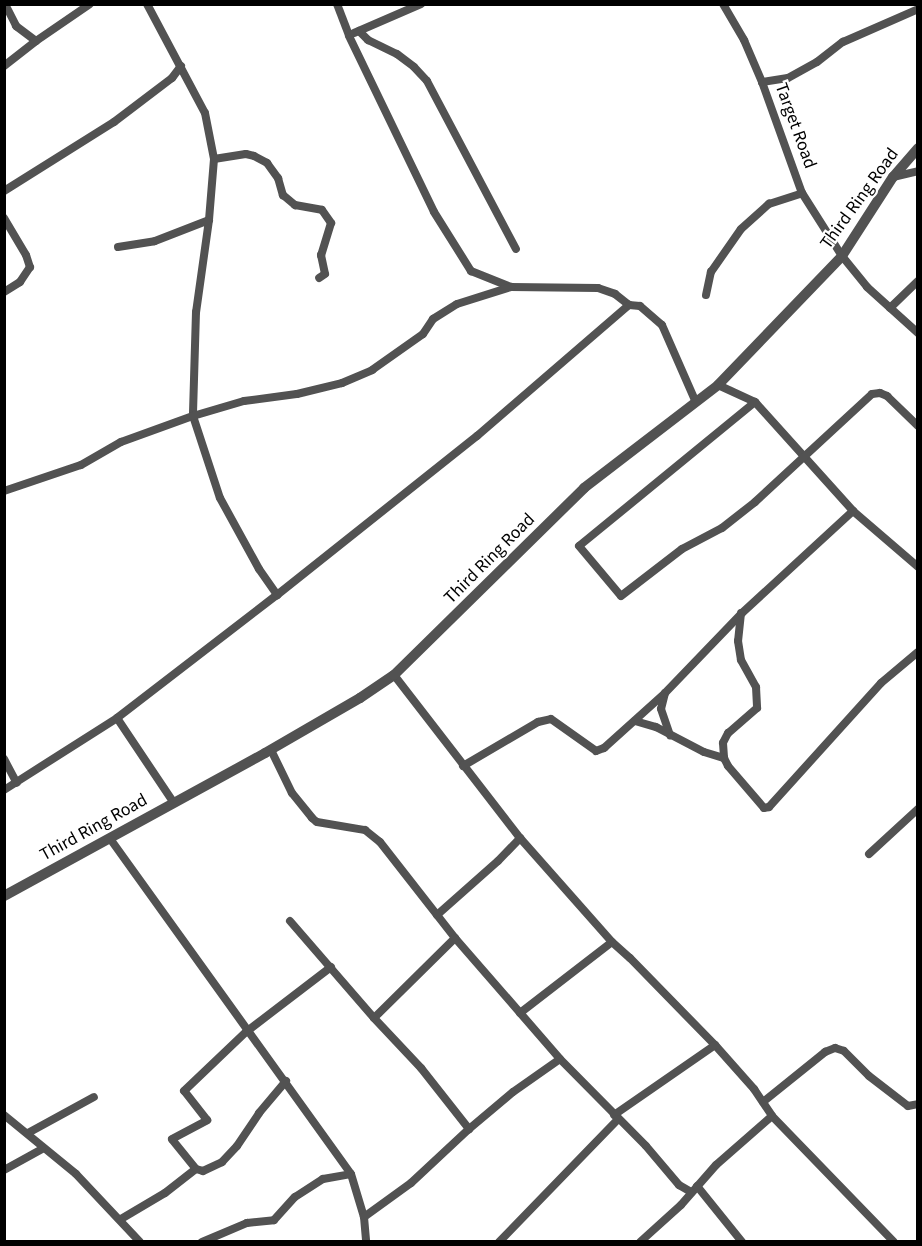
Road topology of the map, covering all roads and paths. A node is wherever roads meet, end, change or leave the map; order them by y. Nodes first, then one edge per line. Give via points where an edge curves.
1 (90, 4) edge
2 (147, 4) edge
3 (337, 4) edge
4 (421, 4) edge
5 (723, 4) edge
6 (5, 6) edge
7 (918, 9) edge
8 (359, 31) junction
9 (349, 36) junction
10 (36, 40) junction
11 (4, 66) edge
12 (181, 66) junction
13 (762, 82) junction
14 (918, 148) edge
15 (214, 159) junction
16 (918, 171) edge
17 (892, 177) junction
18 (4, 191) edge
19 (802, 193) junction
20 (4, 218) edge
21 (209, 220) junction
22 (118, 247) dead end
23 (516, 249) dead end
24 (842, 256) junction
25 (319, 278) dead end
26 (918, 281) edge
27 (511, 287) junction
28 (4, 292) edge
29 (706, 295) dead end
30 (629, 305) junction
31 (890, 308) junction
32 (918, 333) edge
33 (718, 385) junction
34 (695, 400) junction
35 (755, 402) junction
36 (193, 416) junction
37 (918, 426) edge
38 (804, 456) junction
39 (4, 491) edge
40 (853, 511) junction
41 (918, 567) edge
42 (277, 596) junction
43 (741, 613) junction
44 (918, 652) edge
45 (394, 675) junction
46 (665, 693) junction
47 (117, 718) junction
48 (635, 721) junction
49 (670, 735) junction
50 (271, 750) junction
51 (724, 758) junction
52 (4, 759) edge
53 (463, 766) junction
54 (17, 783) junction
55 (4, 790) edge
56 (174, 802) junction
57 (918, 809) edge
58 (520, 838) junction
59 (111, 840) junction
60 (870, 854) dead end
61 (4, 896) edge
62 (437, 915) junction
63 (290, 921) dead end
64 (455, 938) junction
65 (612, 942) junction
66 (331, 967) junction
67 (520, 1013) junction
68 (374, 1018) junction
69 (246, 1032) junction
70 (715, 1045) junction
71 (560, 1059) junction
72 (286, 1081) junction
73 (94, 1097) dead end
74 (763, 1102) junction
75 (918, 1104) edge
76 (4, 1115) edge
77 (772, 1116) junction
78 (616, 1117) junction
79 (469, 1129) junction
80 (28, 1133) junction
81 (42, 1149) junction
82 (196, 1169) junction
83 (4, 1170) edge
84 (351, 1174) junction
85 (694, 1189) junction
86 (364, 1217) junction
87 (121, 1219) junction
88 (138, 1241) edge
89 (202, 1242) edge
90 (366, 1242) edge
91 (499, 1242) edge
92 (640, 1242) edge
93 (742, 1242) edge
94 (894, 1242) edge

1 - 10 street
2 - 12 street
3 - 9 street
4 - 8 street
5 - 13 street, Target Road
6 - 10 street via 16,26
7 - 13 street via 843,42 788,78
8 - 9 street
8 - 23 street via 405,60 427,81
9 - 27 street via 453,244 471,271
10 - 11 street
12 - 15 street via 205,112
12 - 18 street via 172,78 114,122
13 - 19 street, Target Road
14 - 17 street, Third Ring Road
15 - 21 street
15 - 25 street via 254,156 267,163 278,178 283,195 295,205 322,210 331,223 321,255 325,274
16 - 17 street
17 - 24 street, Third Ring Road
19 - 24 street, Target Road
19 - 29 street via 769,204 741,229 711,272
20 - 28 street via 30,267 20,282
21 - 22 street via 155,241
21 - 36 street via 196,312
24 - 31 street, Target Road
24 - 33 street, Third Ring Road
26 - 31 street
27 - 30 street via 598,288
27 - 36 street via 457,304 372,370 342,383 244,401
30 - 34 street via 640,306 662,325
30 - 42 street via 477,436
31 - 32 street, Target Road
33 - 34 street, Third Ring Road
33 - 35 street
34 - 45 street, Third Ring Road via 584,488
35 - 38 street
35 - 38 street via 579,546 621,596 682,549 722,528
36 - 39 street via 121,442 81,465
36 - 42 street via 220,498
37 - 38 street via 887,396 872,394
38 - 40 street
40 - 41 street
40 - 43 street
42 - 47 street
43 - 46 street
43 - 51 street via 741,660 756,687 757,708 728,733 723,743
44 - 51 street via 874,691 769,807 762,806
45 - 50 street, Third Ring Road
45 - 53 street
46 - 48 street
46 - 49 street via 661,709
47 - 54 street
47 - 56 street
48 - 49 street
48 - 53 street via 596,751 551,719 538,722
49 - 51 street
50 - 56 street, Third Ring Road
50 - 62 street via 292,793 312,818 365,830 380,842
52 - 54 street
53 - 58 street
54 - 55 street
56 - 59 street, Third Ring Road
57 - 60 street
58 - 62 street
58 - 65 street
59 - 61 street, Third Ring Road
59 - 69 street
62 - 64 street
63 - 66 street
64 - 67 street
64 - 68 street
65 - 67 street
65 - 70 street
66 - 68 street
66 - 69 street
67 - 71 street
68 - 79 street via 421,1068
69 - 72 street
69 - 82 street via 184,1091 207,1120 172,1139
70 - 74 street
70 - 78 street
71 - 78 street
71 - 79 street
72 - 82 street via 222,1162 203,1171
72 - 84 street
73 - 80 street
74 - 75 street via 835,1048 844,1050 869,1076 908,1106
74 - 77 street
76 - 80 street
77 - 85 street
77 - 94 street
78 - 85 street via 679,1185
78 - 91 street
79 - 86 street via 411,1183
80 - 81 street
81 - 83 street
81 - 87 street via 76,1174
82 - 87 street
84 - 86 street
84 - 89 street via 323,1179 296,1197 274,1220 247,1223
85 - 92 street
85 - 93 street
86 - 90 street
87 - 88 street

